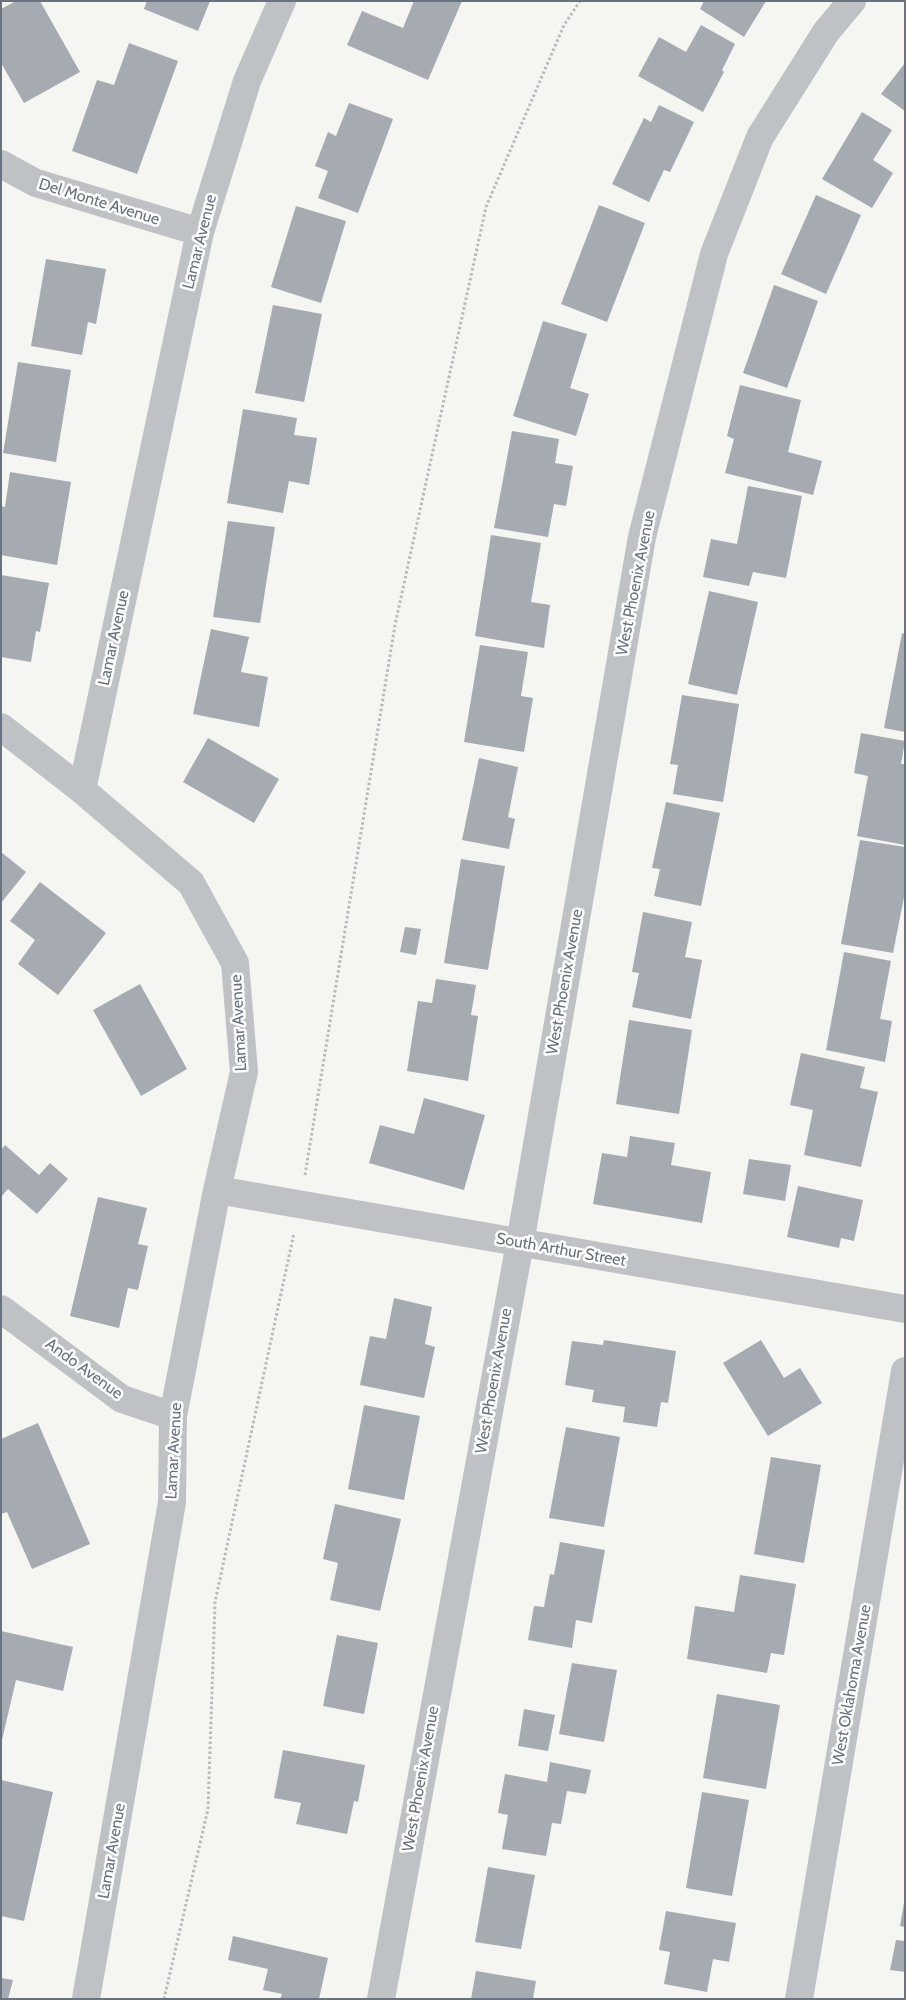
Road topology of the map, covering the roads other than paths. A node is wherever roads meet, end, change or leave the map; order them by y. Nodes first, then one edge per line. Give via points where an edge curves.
1 (282, 1) edge
2 (852, 1) edge
3 (1, 164) edge
4 (200, 232) junction
5 (1, 727) edge
6 (82, 790) junction
7 (217, 1190) junction
8 (520, 1243) junction
9 (1, 1309) edge
10 (905, 1310) edge
11 (905, 1371) edge
12 (173, 1416) junction
13 (86, 1999) edge
14 (381, 1999) edge
15 (799, 1999) edge

1 - 4 street, Lamar Avenue via 247,81
2 - 8 street, West Phoenix Avenue via 826,32 760,137 714,254 642,537
3 - 4 street, Del Monte Avenue via 36,183
4 - 6 street, Lamar Avenue
5 - 6 street
6 - 7 street, Lamar Avenue via 191,883 235,963 244,1072
7 - 8 street, South Arthur Street
7 - 12 street, Lamar Avenue
8 - 10 street, South Arthur Street
8 - 14 street, West Phoenix Avenue
9 - 12 street, Ando Avenue via 122,1399
11 - 15 street, West Oklahoma Avenue
12 - 13 street, Lamar Avenue via 172,1502

